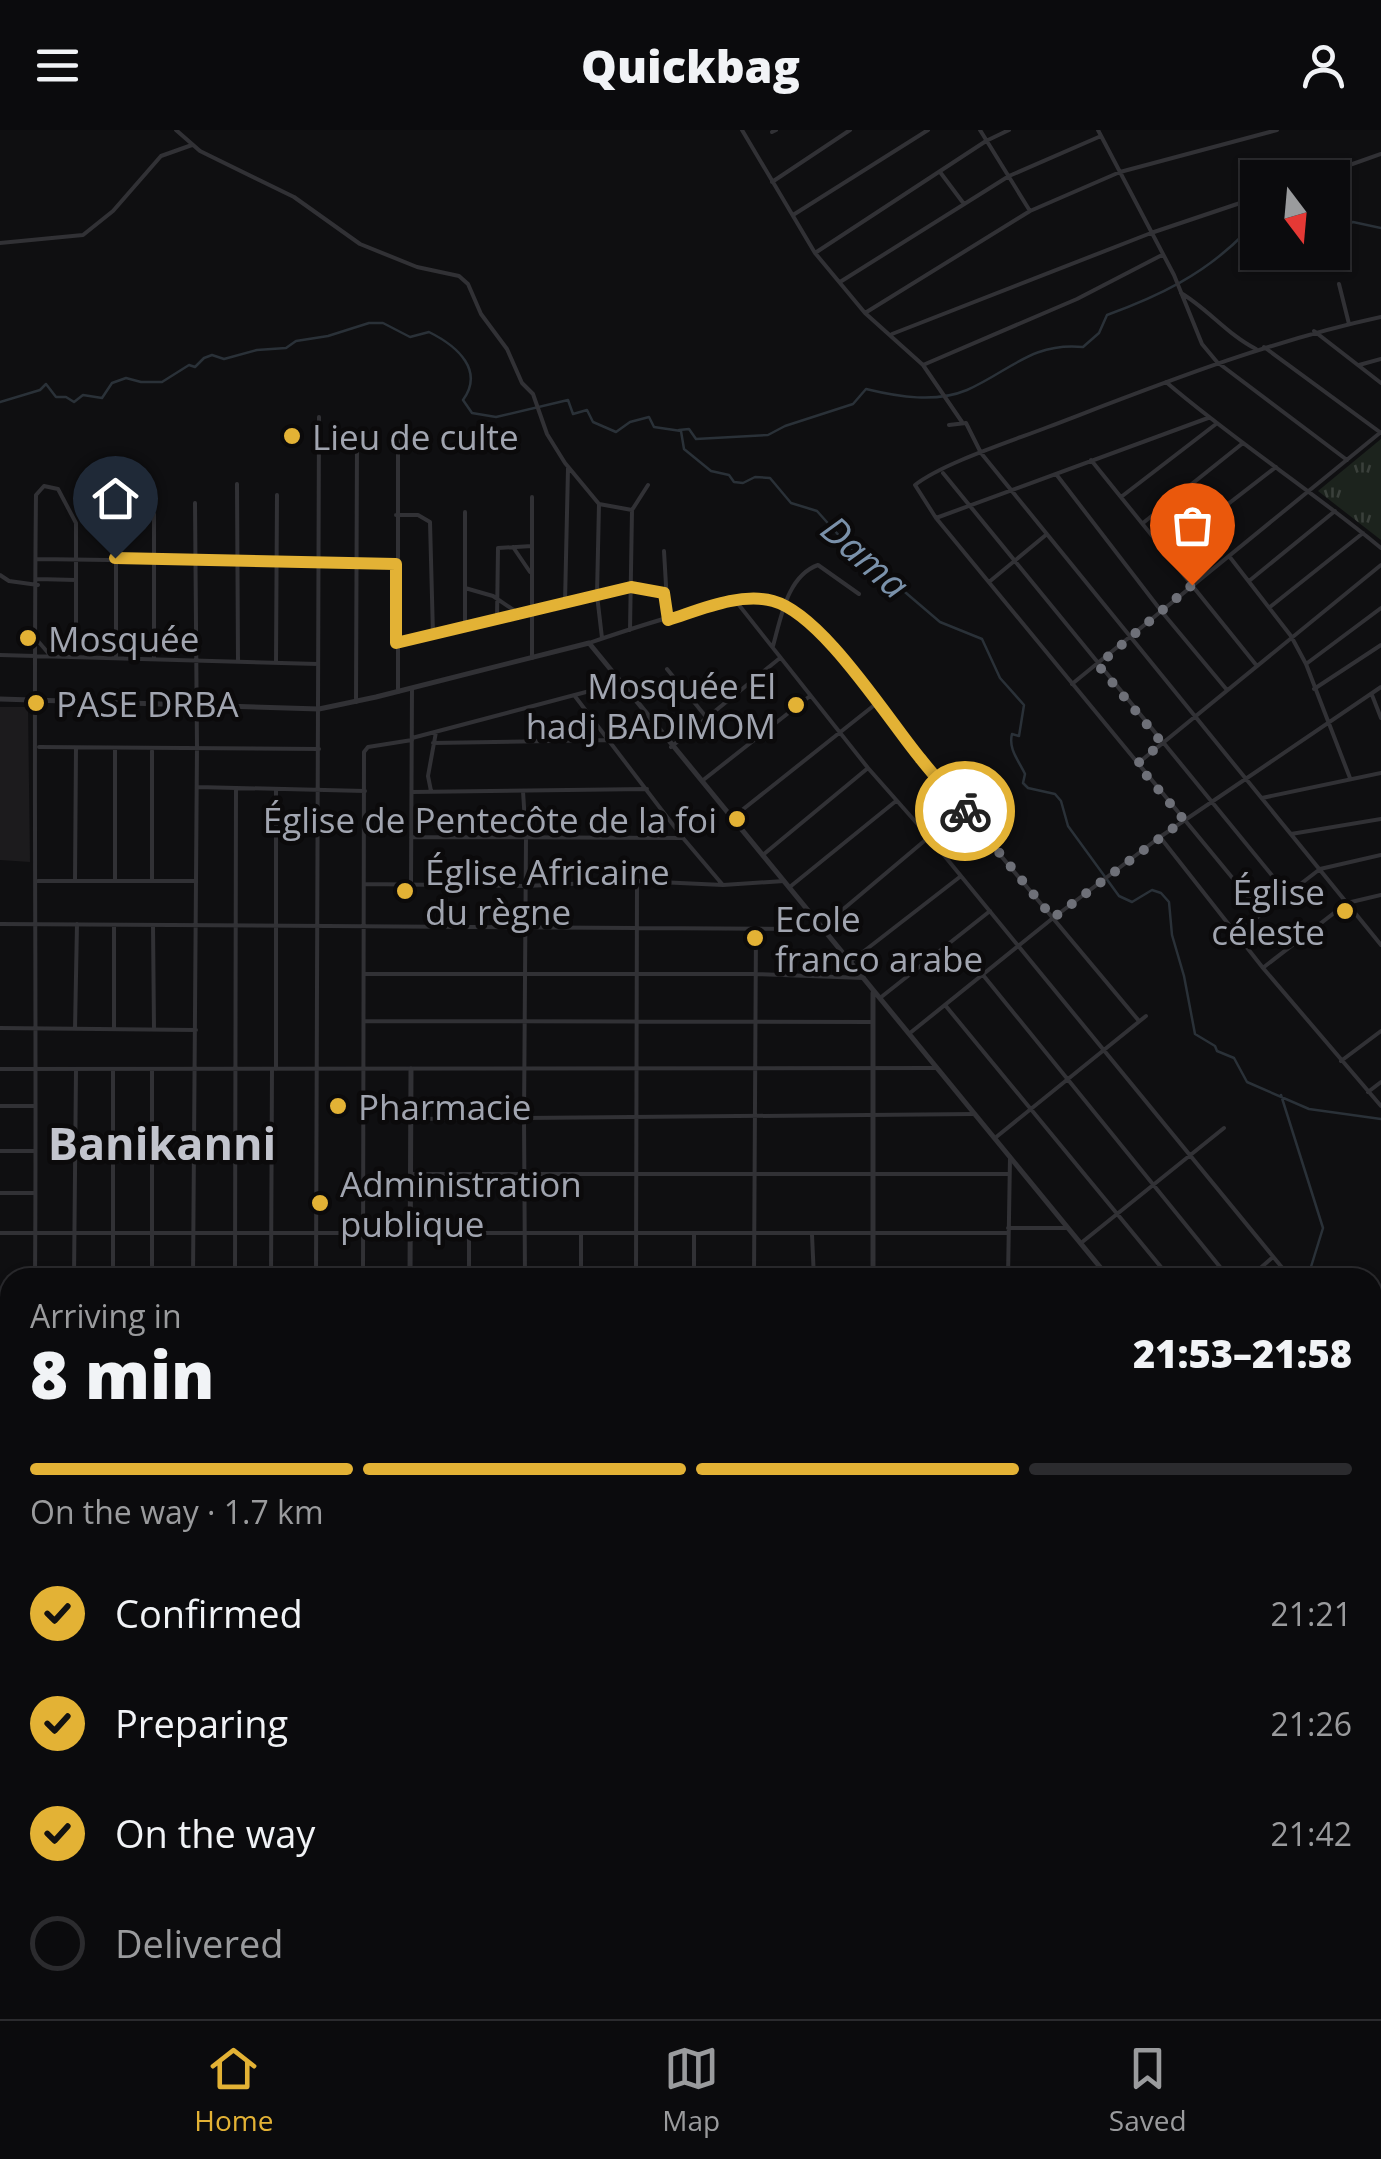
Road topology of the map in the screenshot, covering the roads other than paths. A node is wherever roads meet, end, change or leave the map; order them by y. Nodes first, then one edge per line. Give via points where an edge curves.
1 (176, 130) edge
2 (742, 130) edge
3 (850, 130) edge
4 (928, 130) edge
5 (980, 130) edge
6 (1010, 130) edge
7 (1277, 130) edge
8 (1099, 131) edge
9 (986, 140) junction
10 (192, 145) junction
11 (1381, 154) edge
12 (1350, 165) edge
13 (940, 171) junction
14 (1120, 172) junction
15 (1008, 176) junction
16 (772, 182) junction
17 (1240, 202) edge
18 (964, 204) junction
19 (1030, 211) junction
20 (793, 215) junction
21 (1150, 234) junction
22 (0, 243) edge
23 (815, 253) junction
24 (1162, 254) junction
25 (839, 283) junction
26 (1339, 284) dead end
27 (1181, 293) junction
28 (865, 312) junction
29 (1381, 317) edge
30 (1349, 324) junction
31 (1314, 331) junction
32 (892, 334) junction
33 (1264, 347) junction
34 (1256, 349) junction
35 (1381, 359) edge
36 (1217, 362) junction
37 (922, 365) junction
38 (1360, 365) junction
39 (1166, 382) junction
40 (1381, 383) edge
41 (320, 416) dead end
42 (1208, 418) junction
43 (962, 422) junction
44 (1216, 424) junction
45 (950, 425) dead end
46 (1381, 432) edge
47 (398, 441) dead end
48 (1243, 443) junction
49 (357, 444) dead end
50 (981, 453) junction
51 (1091, 460) junction
52 (1347, 460) junction
53 (568, 466) junction
54 (1276, 466) junction
55 (942, 472) junction
56 (1055, 473) junction
57 (237, 484) dead end
58 (648, 485) dead end
59 (1010, 488) junction
60 (1310, 490) junction
61 (116, 491) dead end
62 (277, 495) dead end
63 (532, 497) dead end
64 (1121, 497) junction
65 (195, 503) dead end
66 (599, 504) junction
67 (971, 506) junction
68 (632, 510) junction
69 (1334, 511) junction
70 (465, 512) dead end
71 (154, 514) dead end
72 (396, 515) junction
73 (936, 518) junction
74 (1143, 523) junction
75 (1363, 533) junction
76 (1047, 534) junction
77 (532, 546) junction
78 (513, 547) junction
79 (1381, 548) edge
80 (664, 551) dead end
81 (1166, 552) junction
82 (1229, 556) junction
83 (76, 558) junction
84 (115, 558) junction
85 (36, 560) junction
86 (154, 560) junction
87 (196, 560) junction
88 (1014, 560) junction
89 (238, 561) junction
90 (277, 561) junction
91 (319, 563) junction
92 (357, 563) junction
93 (396, 564) junction
94 (1381, 564) edge
95 (532, 574) junction
96 (0, 575) edge
97 (76, 580) junction
98 (1249, 581) junction
99 (38, 582) junction
100 (989, 582) junction
101 (1192, 585) junction
102 (631, 587) junction
103 (465, 588) junction
104 (664, 593) junction
105 (859, 594) dead end
106 (597, 595) junction
107 (498, 599) junction
108 (735, 600) junction
109 (565, 603) junction
110 (782, 605) junction
111 (1270, 607) junction
112 (1381, 608) edge
113 (532, 611) junction
114 (1162, 612) junction
115 (519, 614) junction
116 (498, 619) junction
117 (668, 620) junction
118 (465, 627) junction
119 (630, 630) junction
120 (433, 634) junction
121 (1131, 636) junction
122 (1291, 636) junction
123 (602, 638) junction
124 (37, 640) junction
125 (396, 643) junction
126 (589, 643) junction
127 (1381, 645) edge
128 (772, 646) junction
129 (0, 656) edge
130 (37, 656) junction
131 (116, 656) junction
132 (51, 657) junction
133 (781, 657) junction
134 (76, 658) junction
135 (154, 658) junction
136 (532, 658) junction
137 (196, 660) junction
138 (238, 661) junction
139 (276, 662) junction
140 (318, 664) junction
141 (1306, 664) junction
142 (1098, 665) junction
143 (1257, 666) junction
144 (666, 670) dead end
145 (622, 682) junction
146 (1072, 684) junction
147 (1381, 687) edge
148 (412, 688) junction
149 (1227, 690) junction
150 (1313, 690) junction
151 (398, 692) junction
152 (1372, 694) junction
153 (574, 695) junction
154 (810, 696) junction
155 (0, 699) edge
156 (33, 700) junction
157 (878, 701) junction
158 (356, 702) junction
159 (197, 704) junction
160 (319, 708) junction
161 (1196, 716) junction
162 (707, 718) junction
163 (1381, 718) edge
164 (652, 723) junction
165 (1328, 724) junction
166 (436, 732) junction
167 (840, 732) junction
168 (412, 739) junction
169 (609, 740) junction
170 (433, 743) junction
171 (1162, 743) junction
172 (37, 747) junction
173 (197, 747) junction
174 (671, 747) junction
175 (76, 748) junction
176 (115, 748) junction
177 (152, 748) junction
178 (320, 748) junction
179 (1137, 764) junction
180 (868, 768) junction
181 (1381, 774) edge
182 (1245, 776) junction
183 (1350, 778) junction
184 (702, 782) junction
185 (197, 787) junction
186 (984, 787) dead end
187 (236, 788) junction
188 (276, 790) junction
189 (365, 790) junction
190 (647, 790) junction
191 (319, 791) junction
192 (431, 791) junction
193 (412, 792) junction
194 (523, 792) junction
195 (1262, 798) junction
196 (896, 801) junction
197 (1210, 802) junction
198 (962, 808) junction
199 (732, 818) junction
200 (1381, 819) edge
201 (1184, 820) junction
202 (1291, 834) junction
203 (412, 837) junction
204 (930, 837) junction
205 (1160, 837) junction
206 (683, 838) junction
207 (526, 839) junction
208 (1381, 854) edge
209 (762, 856) junction
210 (1320, 869) junction
211 (961, 876) junction
212 (38, 881) junction
213 (75, 881) junction
214 (115, 881) junction
215 (152, 881) junction
216 (196, 881) junction
217 (637, 882) junction
218 (364, 884) junction
219 (411, 884) junction
220 (787, 884) junction
221 (723, 885) junction
222 (525, 886) junction
223 (1288, 895) junction
224 (1381, 895) edge
225 (1347, 903) junction
226 (990, 911) junction
227 (1263, 915) junction
228 (1053, 918) junction
229 (0, 924) edge
230 (37, 924) junction
231 (77, 924) junction
232 (114, 924) junction
233 (153, 925) junction
234 (196, 925) junction
235 (237, 925) junction
236 (276, 926) junction
237 (318, 926) junction
238 (364, 926) junction
239 (524, 927) junction
240 (822, 927) junction
241 (637, 928) junction
242 (756, 929) junction
243 (1237, 933) junction
244 (1380, 941) edge
245 (1019, 947) junction
246 (850, 962) junction
247 (1263, 968) junction
248 (364, 974) junction
249 (524, 974) junction
250 (637, 974) junction
251 (756, 974) junction
252 (983, 974) junction
253 (864, 978) junction
254 (873, 990) junction
255 (880, 998) junction
256 (945, 1005) junction
257 (1146, 1016) dead end
258 (364, 1021) junction
259 (1138, 1021) junction
260 (524, 1022) junction
261 (637, 1022) junction
262 (755, 1022) junction
263 (873, 1022) junction
264 (0, 1028) edge
265 (36, 1029) junction
266 (75, 1029) junction
267 (114, 1029) junction
268 (154, 1029) junction
269 (196, 1030) junction
270 (1381, 1031) edge
271 (909, 1034) junction
272 (1104, 1050) junction
273 (1341, 1061) junction
274 (636, 1068) junction
275 (756, 1068) junction
276 (873, 1068) junction
277 (937, 1068) junction
278 (0, 1069) edge
279 (194, 1069) junction
280 (236, 1069) junction
281 (274, 1069) junction
282 (316, 1069) junction
283 (364, 1069) junction
284 (411, 1069) junction
285 (524, 1069) junction
286 (36, 1070) junction
287 (76, 1070) junction
288 (113, 1070) junction
289 (152, 1070) junction
290 (1068, 1079) junction
291 (1381, 1082) edge
292 (1368, 1092) junction
293 (0, 1106) edge
294 (35, 1106) junction
295 (1381, 1106) edge
296 (1032, 1110) junction
297 (974, 1114) junction
298 (873, 1116) junction
299 (757, 1117) junction
300 (524, 1118) junction
301 (636, 1118) junction
302 (410, 1119) junction
303 (1224, 1128) dead end
304 (994, 1138) junction
305 (0, 1151) edge
306 (34, 1152) junction
307 (1190, 1156) junction
308 (1010, 1157) junction
309 (410, 1174) junction
310 (524, 1174) junction
311 (636, 1174) junction
312 (754, 1174) junction
313 (1008, 1174) junction
314 (873, 1176) junction
315 (1154, 1186) junction
316 (0, 1193) edge
317 (35, 1193) junction
318 (1118, 1214) junction
319 (1067, 1228) junction
320 (1008, 1230) junction
321 (0, 1233) edge
322 (35, 1233) junction
323 (75, 1233) junction
324 (112, 1233) junction
325 (235, 1233) junction
326 (364, 1233) junction
327 (410, 1233) junction
328 (152, 1234) junction
329 (193, 1234) junction
330 (271, 1234) junction
331 (469, 1234) junction
332 (525, 1234) junction
333 (581, 1234) junction
334 (636, 1234) junction
335 (694, 1234) junction
336 (317, 1235) junction
337 (754, 1235) junction
338 (812, 1235) junction
339 (873, 1235) junction
340 (1081, 1244) junction
341 (1273, 1257) junction
342 (34, 1268) edge
343 (74, 1268) edge
344 (112, 1268) edge
345 (152, 1268) edge
346 (193, 1268) edge
347 (235, 1268) edge
348 (271, 1268) edge
349 (316, 1268) edge
350 (364, 1268) edge
351 (410, 1268) edge
352 (469, 1268) edge
353 (524, 1268) edge
354 (580, 1268) edge
355 (636, 1268) edge
356 (694, 1268) edge
357 (754, 1268) edge
358 (814, 1268) edge
359 (873, 1268) edge
360 (1008, 1268) edge
361 (1100, 1268) edge
362 (1162, 1268) edge
363 (1221, 1268) edge
364 (1260, 1268) edge
365 (1282, 1268) edge

1 - 10 street
2 - 16 street
3 - 16 street
4 - 20 street
5 - 9 street
6 - 9 street
7 - 14 street
8 - 14 street
8 - 15 street
9 - 13 street
9 - 15 street
10 - 22 street via 161,156 83,235
10 - 53 street via 294,197 360,244 459,276 534,394 543,426
11 - 12 street
13 - 18 street
13 - 23 street
14 - 19 street
14 - 21 street
15 - 18 street
15 - 19 street
16 - 20 street
17 - 21 street
18 - 25 street
19 - 28 street
20 - 23 street
21 - 24 street
21 - 32 street
23 - 25 street
24 - 27 street
24 - 37 street
25 - 28 street
26 - 30 street
27 - 34 street
27 - 36 street
28 - 32 street
29 - 30 street
30 - 31 street
31 - 33 street
31 - 38 street
32 - 37 street
33 - 34 street
33 - 46 street
34 - 36 street
35 - 38 street
36 - 39 street
36 - 52 street
37 - 43 street
38 - 40 street
39 - 42 street
39 - 50 street
41 - 91 street
42 - 44 street
42 - 51 street
43 - 45 street
43 - 50 street
44 - 48 street
44 - 64 street
46 - 52 street
47 - 72 street
48 - 54 street
48 - 74 street
49 - 92 street
50 - 55 street
50 - 59 street
51 - 56 street
51 - 64 street
52 - 60 street
53 - 66 street
53 - 109 street
54 - 60 street
54 - 81 street
55 - 67 street
55 - 73 street via 915,485
56 - 59 street
56 - 114 street
57 - 89 street
58 - 68 street
59 - 67 street
59 - 76 street
60 - 69 street
60 - 82 street
61 - 84 street
62 - 90 street
63 - 77 street
64 - 74 street
65 - 87 street
66 - 68 street
66 - 106 street
67 - 73 street
67 - 88 street
68 - 102 street
69 - 75 street
69 - 98 street
70 - 103 street
71 - 86 street
72 - 93 street
72 - 120 street via 429,519
73 - 100 street
74 - 81 street
75 - 79 street
75 - 111 street
76 - 88 street
76 - 121 street
77 - 78 street
77 - 95 street
78 - 95 street
78 - 107 street via 498,548
80 - 104 street
81 - 101 street
82 - 98 street
82 - 101 street
83 - 84 street
83 - 85 street
83 - 85 street via 74,518 50,485 36,494
83 - 97 street
84 - 86 street
84 - 131 street
85 - 99 street
86 - 87 street
86 - 135 street
87 - 89 street
87 - 137 street
88 - 100 street
88 - 142 street
89 - 90 street
89 - 138 street
90 - 91 street
90 - 139 street
91 - 92 street
91 - 140 street
92 - 93 street
92 - 158 street
93 - 125 street
94 - 122 street
95 - 113 street
96 - 99 street
97 - 99 street
97 - 134 street
98 - 111 street
99 - 124 street
100 - 146 street
101 - 114 street
101 - 143 street
102 - 104 street
102 - 106 street
102 - 119 street
103 - 107 street
103 - 118 street
104 - 117 street
105 - 110 street via 814,566
106 - 109 street
106 - 123 street
107 - 115 street
107 - 116 street
108 - 110 street
108 - 117 street
108 - 128 street
109 - 113 street
110 - 128 street
110 - 157 street via 815,629
111 - 122 street
112 - 141 street
113 - 115 street
113 - 136 street
114 - 121 street
114 - 149 street
115 - 116 street
116 - 118 street
117 - 119 street
118 - 120 street
119 - 123 street
120 - 125 street
121 - 142 street
121 - 161 street
122 - 141 street
122 - 143 street
123 - 126 street
124 - 130 street
124 - 132 street
125 - 151 street
126 - 136 street
126 - 145 street
127 - 150 street
128 - 133 street
129 - 130 street
130 - 132 street
130 - 156 street
131 - 134 street
131 - 135 street
132 - 134 street
133 - 154 street
133 - 162 street
135 - 137 street
136 - 148 street
137 - 138 street
137 - 159 street
138 - 139 street
139 - 140 street
140 - 160 street
141 - 150 street
142 - 146 street
142 - 171 street
143 - 149 street
144 - 162 street
145 - 153 street
145 - 164 street
146 - 179 street
147 - 152 street
148 - 151 street
148 - 168 street
149 - 161 street
150 - 165 street
151 - 158 street
152 - 163 street
152 - 165 street
153 - 166 street
153 - 169 street
154 - 167 street
154 - 184 street
155 - 156 street
156 - 159 street
156 - 172 street
157 - 167 street
157 - 198 street
158 - 160 street
159 - 160 street
159 - 173 street
160 - 178 street
161 - 171 street
161 - 182 street
162 - 174 street
164 - 169 street
164 - 174 street
165 - 182 street
165 - 183 street
166 - 168 street
166 - 170 street
167 - 180 street
167 - 199 street
168 - 189 street via 365,749
168 - 193 street
169 - 170 street
169 - 190 street
170 - 192 street
171 - 179 street
171 - 197 street
172 - 175 street
172 - 212 street
173 - 177 street
173 - 178 street
173 - 185 street
174 - 184 street
175 - 176 street
175 - 213 street
176 - 177 street
176 - 214 street
177 - 215 street
178 - 191 street
179 - 201 street
180 - 196 street
180 - 209 street
181 - 183 street
182 - 195 street
182 - 197 street
183 - 195 street
184 - 199 street
185 - 187 street
185 - 216 street
186 - 198 street
187 - 188 street
187 - 235 street
188 - 191 street
188 - 236 street
189 - 191 street
189 - 218 street
190 - 194 street
190 - 206 street
191 - 237 street
192 - 193 street
192 - 194 street
193 - 203 street
194 - 207 street
195 - 202 street
196 - 204 street
196 - 220 street
197 - 201 street
197 - 223 street
198 - 204 street
198 - 228 street
199 - 209 street
200 - 202 street
201 - 205 street
201 - 227 street
202 - 210 street
203 - 207 street
203 - 219 street
204 - 211 street
204 - 240 street
205 - 228 street
205 - 243 street
206 - 207 street
206 - 221 street
207 - 222 street
208 - 210 street
209 - 220 street
210 - 223 street
210 - 225 street
211 - 226 street
211 - 246 street
212 - 213 street
212 - 230 street
213 - 214 street
214 - 215 street
215 - 216 street
216 - 234 street
217 - 221 street
217 - 222 street
217 - 241 street
218 - 219 street
218 - 238 street
219 - 222 street
220 - 221 street
220 - 240 street
222 - 239 street
223 - 227 street
224 - 225 street
225 - 244 street
225 - 247 street
226 - 245 street
226 - 255 street
227 - 243 street
228 - 245 street
228 - 259 street
229 - 230 street
230 - 231 street
230 - 265 street
231 - 232 street
231 - 266 street
232 - 233 street
232 - 267 street
233 - 234 street
233 - 268 street
234 - 235 street
234 - 269 street
235 - 236 street
235 - 280 street
236 - 237 street
236 - 281 street
237 - 238 street
237 - 282 street
238 - 239 street
238 - 248 street
239 - 241 street
239 - 249 street
240 - 242 street
240 - 246 street
241 - 242 street
241 - 250 street
242 - 251 street
243 - 247 street
245 - 252 street
245 - 272 street
246 - 253 street
247 - 273 street
248 - 249 street
248 - 258 street
249 - 250 street
249 - 260 street
250 - 251 street
250 - 261 street
251 - 253 street
251 - 262 street
252 - 256 street
252 - 290 street
253 - 254 street
254 - 255 street
254 - 263 street
255 - 271 street
256 - 271 street
256 - 296 street
257 - 259 street
258 - 260 street
258 - 283 street
259 - 272 street
260 - 261 street
260 - 285 street
261 - 262 street
261 - 274 street
262 - 263 street
262 - 275 street
263 - 276 street
264 - 265 street
265 - 266 street
265 - 286 street
266 - 267 street
267 - 268 street
268 - 269 street
269 - 279 street
270 - 273 street
271 - 277 street
272 - 290 street
272 - 307 street
273 - 292 street
274 - 275 street
274 - 285 street
274 - 301 street
275 - 276 street
275 - 299 street
276 - 277 street
276 - 298 street
277 - 297 street
278 - 286 street
279 - 280 street
279 - 289 street
279 - 329 street
280 - 281 street
280 - 325 street
281 - 282 street
281 - 330 street
282 - 283 street
282 - 336 street
283 - 284 street
283 - 326 street
284 - 285 street
284 - 302 street
285 - 300 street
286 - 287 street
286 - 294 street
287 - 288 street
287 - 323 street
288 - 289 street
288 - 324 street
289 - 328 street
290 - 296 street
290 - 315 street
291 - 292 street
292 - 295 street
293 - 294 street
294 - 306 street
296 - 304 street
296 - 318 street
297 - 298 street
297 - 304 street
298 - 299 street
298 - 314 street
299 - 301 street
299 - 312 street
300 - 301 street
300 - 302 street
300 - 310 street
301 - 311 street
302 - 309 street
303 - 307 street
304 - 308 street
305 - 306 street
306 - 317 street
307 - 315 street
307 - 341 street
308 - 313 street
308 - 319 street
309 - 310 street
309 - 327 street
310 - 311 street
310 - 332 street
311 - 312 street
311 - 334 street
312 - 314 street
312 - 337 street
313 - 314 street
313 - 320 street
314 - 339 street
315 - 318 street
315 - 363 street
316 - 317 street
317 - 322 street
318 - 340 street
318 - 362 street
319 - 320 street
319 - 340 street
320 - 339 street
320 - 360 street
321 - 322 street
322 - 323 street
322 - 342 street
323 - 324 street
323 - 343 street
324 - 328 street
324 - 344 street
325 - 329 street
325 - 330 street
325 - 347 street
326 - 327 street
326 - 336 street
326 - 350 street
327 - 331 street
327 - 351 street
328 - 329 street
328 - 345 street
329 - 346 street
330 - 336 street
330 - 348 street
331 - 332 street
331 - 352 street
332 - 333 street
332 - 353 street
333 - 334 street
333 - 354 street
334 - 335 street
334 - 355 street
335 - 337 street
335 - 356 street
336 - 349 street
337 - 338 street
337 - 357 street
338 - 339 street
338 - 358 street
339 - 359 street
340 - 361 street
341 - 364 street
341 - 365 street

